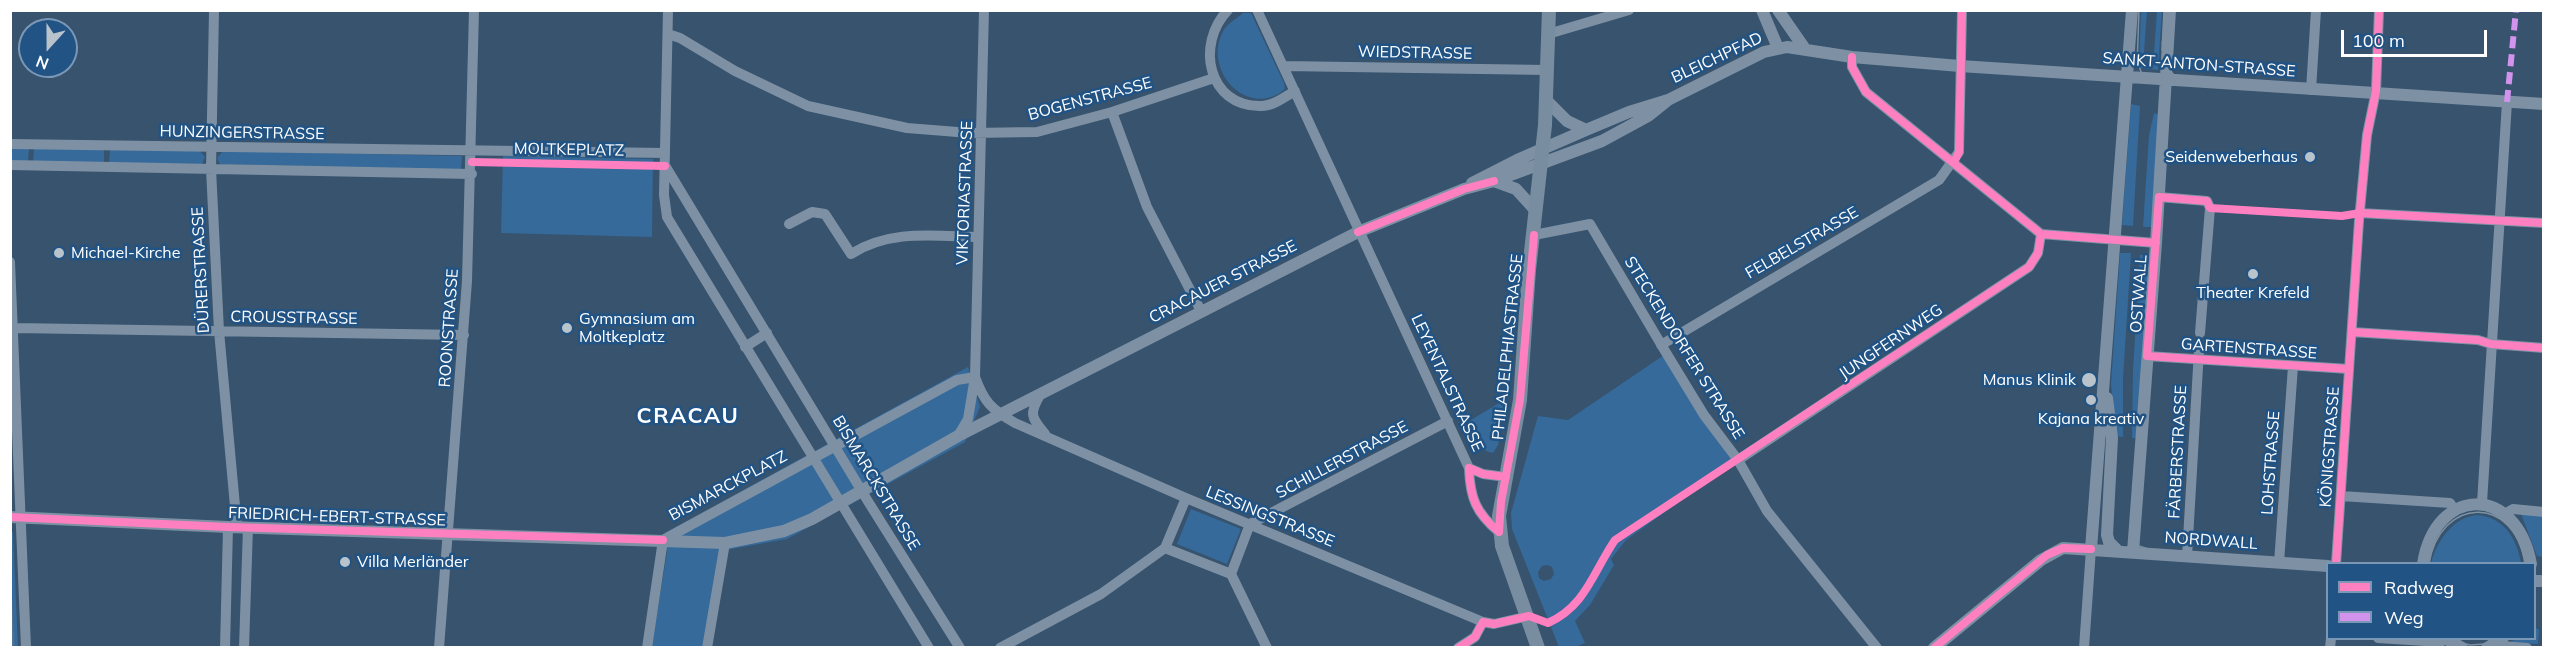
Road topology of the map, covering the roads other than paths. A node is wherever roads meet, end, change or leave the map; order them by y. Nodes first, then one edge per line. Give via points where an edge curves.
1 (214, 10) edge
2 (474, 10) edge
3 (668, 10) edge
4 (984, 10) edge
5 (1228, 10) edge
6 (1257, 10) edge
7 (1549, 10) edge
8 (1629, 10) edge
9 (1762, 10) edge
10 (1778, 10) edge
11 (1962, 10) edge
12 (2132, 10) edge
13 (2170, 10) edge
14 (2379, 10) edge
15 (2316, 15) edge
16 (668, 34) junction
17 (1548, 34) junction
18 (1778, 48) junction
19 (1805, 50) junction
20 (1852, 57) junction
21 (1284, 66) junction
22 (1960, 66) junction
23 (1546, 70) junction
24 (2128, 77) junction
25 (1214, 78) junction
26 (2166, 81) junction
27 (2311, 90) junction
28 (1295, 91) junction
29 (2374, 94) junction
30 (1545, 100) junction
31 (1668, 100) junction
32 (2507, 102) junction
33 (2544, 104) edge
34 (1112, 112) junction
35 (1586, 130) junction
36 (982, 134) junction
37 (10, 144) edge
38 (211, 147) junction
39 (1543, 149) junction
40 (472, 151) junction
41 (665, 153) junction
42 (1954, 162) junction
43 (1541, 164) junction
44 (10, 165) edge
45 (665, 166) junction
46 (211, 169) junction
47 (472, 174) junction
48 (1494, 181) junction
49 (1464, 189) junction
50 (2159, 197) junction
51 (1536, 211) junction
52 (2360, 213) junction
53 (2501, 220) junction
54 (2544, 223) edge
55 (789, 224) dead end
56 (1358, 232) junction
57 (2041, 234) junction
58 (1534, 235) junction
59 (978, 237) junction
60 (2114, 241) junction
61 (2156, 243) junction
62 (10, 262) edge
63 (1202, 311) junction
64 (14, 328) junction
65 (219, 332) junction
66 (2352, 332) junction
67 (767, 333) junction
68 (2200, 333) dead end
69 (464, 335) junction
70 (2491, 344) junction
71 (1661, 345) junction
72 (745, 347) junction
73 (2544, 348) edge
74 (2199, 355) junction
75 (2147, 356) junction
76 (2293, 366) junction
77 (2349, 369) junction
78 (975, 376) junction
79 (2104, 388) junction
80 (1040, 394) junction
81 (1001, 414) junction
82 (1448, 421) junction
83 (958, 436) junction
84 (1047, 437) junction
85 (836, 447) junction
86 (815, 458) junction
87 (1738, 460) junction
88 (1469, 468) junction
89 (1506, 477) junction
90 (861, 490) junction
91 (2341, 496) junction
92 (1186, 498) junction
93 (842, 502) junction
94 (2482, 503) junction
95 (2452, 507) junction
96 (2510, 511) junction
97 (2544, 512) edge
98 (16, 517) edge
99 (1250, 524) junction
100 (238, 527) junction
101 (1499, 532) junction
102 (448, 534) junction
103 (663, 540) junction
104 (725, 543) junction
105 (1165, 548) junction
106 (2091, 549) junction
107 (2118, 551) junction
108 (2133, 552) junction
109 (2187, 556) junction
110 (2336, 562) edge
111 (2423, 562) edge
112 (2531, 562) edge
113 (2279, 563) junction
114 (2326, 566) edge
115 (1230, 574) junction
116 (1528, 616) junction
117 (1483, 621) junction
118 (2405, 640) edge
119 (2443, 640) edge
120 (2501, 640) edge
121 (26, 648) edge
122 (225, 648) edge
123 (244, 648) edge
124 (439, 648) edge
125 (647, 648) edge
126 (707, 648) edge
127 (929, 648) edge
128 (960, 648) edge
129 (1000, 648) edge
130 (1267, 648) edge
131 (1458, 648) edge
132 (1538, 648) edge
133 (1876, 648) edge
134 (1934, 648) edge
135 (2084, 648) edge
136 (2462, 648) edge
137 (2487, 648) edge
138 (2527, 648) edge

1 - 38 street, DÜRERSTRASSE
2 - 40 street, ROONSTRASSE
3 - 16 street
4 - 36 street, VIKTORIASTRASSE
5 - 25 street via 1217,22 1211,38 1208,55
6 - 21 street, LEYENTALSTRASSE
7 - 17 main road, PHILADELPHIASTRASSE
8 - 17 street
9 - 18 street
10 - 19 street
11 - 22 street
12 - 24 street, OSTWALL
13 - 26 street, OSTWALL
14 - 29 street, KÖNIGSTRASSE
15 - 27 street
16 - 36 street, BOGENSTRASSE via 808,105 907,128
16 - 41 street
17 - 23 main road, PHILADELPHIASTRASSE
18 - 19 street, BLEICHPFAD
18 - 31 street, BLEICHPFAD
19 - 20 street, BLEICHPFAD
20 - 22 street, SANKT-ANTON-STRASSE
20 - 42 street via 1852,67 1866,92
21 - 23 street, WIEDSTRASSE
21 - 28 street, LEYENTALSTRASSE
22 - 24 street, SANKT-ANTON-STRASSE
22 - 42 street via 1959,152
23 - 30 main road, PHILADELPHIASTRASSE
24 - 26 street, SANKT-ANTON-STRASSE
24 - 60 street, OSTWALL
25 - 28 street via 1241,103 1262,106
25 - 34 street, BOGENSTRASSE
26 - 27 street, SANKT-ANTON-STRASSE
26 - 50 street, OSTWALL
27 - 29 street, SANKT-ANTON-STRASSE
28 - 56 street, LEYENTALSTRASSE
29 - 32 street, SANKT-ANTON-STRASSE
29 - 52 street, KÖNIGSTRASSE
30 - 35 street via 1567,121
30 - 39 main road, PHILADELPHIASTRASSE
31 - 35 street, BLEICHPFAD
31 - 43 street, BLEICHPFAD via 1602,141
32 - 33 street, SANKT-ANTON-STRASSE
32 - 53 street
34 - 36 street, BOGENSTRASSE via 1037,132
34 - 63 street via 1147,207
35 - 39 street, BLEICHPFAD
36 - 59 street, VIKTORIASTRASSE
37 - 38 street, HUNZINGERSTRASSE
38 - 40 street, HUNZINGERSTRASSE
38 - 46 street, DÜRERSTRASSE
39 - 43 main road, PHILADELPHIASTRASSE
39 - 49 street, CRACAUER STRASSE
40 - 41 street, MOLTKEPLATZ
40 - 47 street, ROONSTRASSE
41 - 45 street
42 - 57 street
42 - 71 street, FELBELSTRASSE via 1939,180
43 - 48 street, CRACAUER STRASSE
43 - 51 main road, PHILADELPHIASTRASSE
44 - 46 street
45 - 67 street, BISMARCKSTRASSE
45 - 72 street via 665,206 670,223
46 - 47 street
46 - 65 street, DÜRERSTRASSE
47 - 69 street, ROONSTRASSE
48 - 49 street, CRACAUER STRASSE
48 - 51 street via 1516,189
49 - 56 street, CRACAUER STRASSE
50 - 61 street, OSTWALL
50 - 68 street via 2207,201 2210,208
51 - 58 main road, PHILADELPHIASTRASSE
52 - 53 street
52 - 66 street, KÖNIGSTRASSE
53 - 54 street
53 - 70 street
55 - 59 street via 812,212 825,214 851,254 891,236
56 - 63 street, CRACAUER STRASSE
56 - 82 street, LEYENTALSTRASSE
57 - 60 street
57 - 87 street, JUNGFERNWEG via 2038,253 2029,267
58 - 71 street, STECKENDORFER STRASSE via 1590,224
58 - 89 main road, PHILADELPHIASTRASSE via 1520,400
59 - 78 street, VIKTORIASTRASSE
60 - 61 street
60 - 79 street, OSTWALL
61 - 75 street, OSTWALL
62 - 64 street
63 - 80 street, CRACAUER STRASSE
64 - 65 street, CROUSSTRASSE
64 - 98 street
65 - 69 street, CROUSSTRASSE
65 - 100 street, DÜRERSTRASSE
66 - 70 street
66 - 77 street, KÖNIGSTRASSE
67 - 72 street
67 - 85 street, BISMARCKSTRASSE
69 - 102 street, ROONSTRASSE
70 - 73 street
70 - 94 street
71 - 87 street, STECKENDORFER STRASSE via 1704,415
72 - 86 street
74 - 75 street, GARTENSTRASSE
74 - 76 street, GARTENSTRASSE
74 - 109 street, FÄRBERSTRASSE
75 - 108 street, OSTWALL
76 - 77 street, GARTENSTRASSE
76 - 113 street, LOHSTRASSE
77 - 91 street, KÖNIGSTRASSE
78 - 81 street, VIKTORIASTRASSE via 982,396
78 - 83 street, VIKTORIASTRASSE via 968,419
78 - 85 street, BISMARCKPLATZ via 957,380
79 - 106 street, OSTWALL
79 - 107 street via 2112,429 2107,535
80 - 81 street, CRACAUER STRASSE
80 - 84 street via 1032,414
81 - 83 street, BISMARCKPLATZ
81 - 84 street, LESSINGSTRASSE
82 - 88 street, LEYENTALSTRASSE
82 - 99 street, SCHILLERSTRASSE
83 - 90 street, BISMARCKPLATZ
84 - 92 street, LESSINGSTRASSE
85 - 86 street, BISMARCKPLATZ
85 - 90 street, BISMARCKSTRASSE
86 - 93 street
86 - 103 street, BISMARCKPLATZ
87 - 133 street, STECKENDORFER STRASSE via 1767,511
88 - 89 street
88 - 101 street, LEYENTALSTRASSE via 1471,492 1482,518
89 - 101 main road, PHILADELPHIASTRASSE
90 - 93 street, BISMARCKPLATZ
90 - 128 street, BISMARCKSTRASSE
91 - 95 street
91 - 110 street, KÖNIGSTRASSE
92 - 99 street, LESSINGSTRASSE
92 - 105 street
93 - 104 street, BISMARCKPLATZ via 784,531
93 - 127 street
94 - 95 street
94 - 96 street
95 - 111 street via 2435,531
96 - 97 street
96 - 112 street via 2525,538
98 - 100 street, FRIEDRICH-EBERT-STRASSE
98 - 121 street
99 - 115 street
99 - 117 street, LESSINGSTRASSE
100 - 102 street, FRIEDRICH-EBERT-STRASSE
100 - 122 street, DÜRERSTRASSE
100 - 123 street, DÜRERSTRASSE
101 - 116 main road, LEYENTALSTRASSE
102 - 103 street, FRIEDRICH-EBERT-STRASSE
102 - 124 street, ROONSTRASSE
103 - 104 street, BISMARCKPLATZ
103 - 125 street
104 - 126 street
105 - 115 street
105 - 129 street via 1101,594
106 - 107 street, NORDWALL
106 - 134 street, NORDWALL via 2063,548 2047,555
106 - 135 street, OSTWALL
107 - 108 street, NORDWALL
108 - 109 street, NORDWALL
109 - 113 street, NORDWALL
113 - 114 street, NORDWALL
115 - 130 street
116 - 117 street via 1494,624
116 - 132 main road, LEYENTALSTRASSE
117 - 131 street via 1475,637
118 - 119 street
119 - 136 street
120 - 137 street
120 - 138 street via 2502,646

